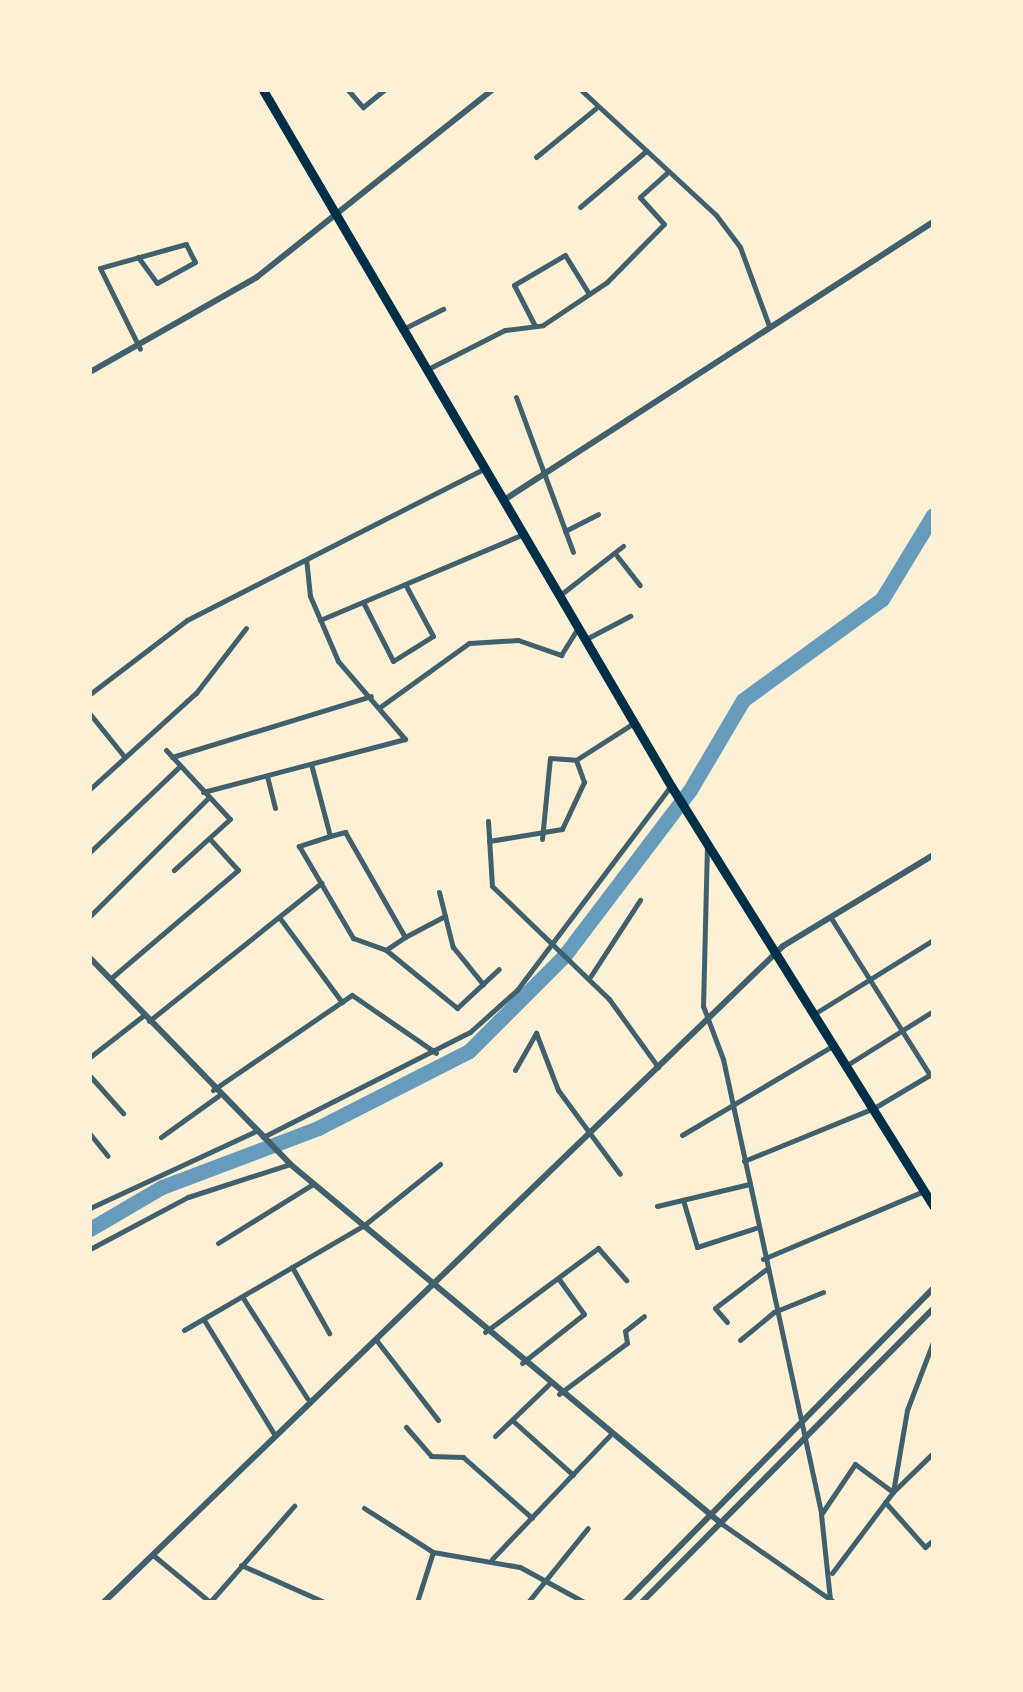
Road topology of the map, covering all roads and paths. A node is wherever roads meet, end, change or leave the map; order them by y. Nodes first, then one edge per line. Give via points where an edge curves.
1 (263, 90) edge
2 (348, 90) edge
3 (369, 90) edge
4 (384, 90) edge
5 (492, 90) edge
6 (581, 90) edge
7 (482, 93) edge
8 (375, 99) junction
9 (596, 108) junction
10 (646, 151) junction
11 (536, 158) dead end
12 (668, 172) junction
13 (580, 208) dead end
14 (334, 212) junction
15 (933, 222) edge
16 (138, 257) junction
17 (589, 294) junction
18 (443, 309) dead end
19 (535, 326) junction
20 (769, 326) junction
21 (403, 329) junction
22 (140, 349) junction
23 (427, 370) junction
24 (90, 372) edge
25 (516, 397) dead end
26 (485, 468) junction
27 (543, 475) junction
28 (504, 500) junction
29 (598, 514) dead end
30 (565, 532) junction
31 (524, 533) junction
32 (623, 546) dead end
33 (574, 552) dead end
34 (616, 555) junction
35 (306, 560) junction
36 (405, 584) junction
37 (640, 584) dead end
38 (560, 596) junction
39 (363, 602) junction
40 (630, 616) dead end
41 (320, 620) junction
42 (578, 626) junction
43 (246, 628) dead end
44 (586, 639) junction
45 (90, 694) edge
46 (371, 696) junction
47 (380, 707) junction
48 (90, 714) edge
49 (634, 722) junction
50 (166, 750) dead end
51 (124, 754) junction
52 (172, 757) junction
53 (576, 760) junction
54 (311, 764) junction
55 (180, 766) junction
56 (267, 776) junction
57 (90, 789) edge
58 (674, 790) junction
59 (206, 795) junction
60 (275, 808) dead end
61 (488, 821) dead end
62 (330, 836) junction
63 (210, 838) junction
64 (542, 838) junction
65 (489, 841) junction
66 (707, 843) junction
67 (90, 852) edge
68 (933, 855) edge
69 (174, 870) dead end
70 (320, 883) junction
71 (439, 892) dead end
72 (640, 900) dead end
73 (90, 916) edge
74 (446, 916) junction
75 (278, 917) junction
76 (832, 918) junction
77 (405, 938) junction
78 (933, 940) edge
79 (554, 945) junction
80 (386, 950) junction
81 (777, 955) junction
82 (91, 961) edge
83 (499, 969) dead end
84 (589, 978) junction
85 (870, 978) junction
86 (110, 979) junction
87 (483, 984) junction
88 (342, 1002) junction
89 (933, 1011) edge
90 (814, 1014) junction
91 (146, 1018) junction
92 (707, 1022) junction
93 (902, 1030) junction
94 (834, 1045) junction
95 (437, 1054) junction
96 (90, 1057) edge
97 (846, 1065) junction
98 (660, 1069) junction
99 (515, 1070) dead end
100 (931, 1074) edge
101 (90, 1076) edge
102 (216, 1093) junction
103 (732, 1104) junction
104 (874, 1108) junction
105 (123, 1113) dead end
106 (256, 1130) junction
107 (90, 1134) edge
108 (682, 1135) dead end
109 (592, 1136) junction
110 (161, 1137) dead end
111 (265, 1139) junction
112 (108, 1156) dead end
113 (744, 1161) junction
114 (290, 1164) junction
115 (440, 1164) dead end
116 (620, 1174) dead end
117 (312, 1184) junction
118 (749, 1184) junction
119 (924, 1191) junction
120 (683, 1200) junction
121 (657, 1206) dead end
122 (933, 1206) edge
123 (90, 1208) edge
124 (362, 1226) junction
125 (756, 1228) junction
126 (218, 1243) dead end
127 (90, 1249) edge
128 (762, 1259) junction
129 (292, 1267) junction
130 (765, 1270) junction
131 (558, 1278) junction
132 (626, 1280) dead end
133 (435, 1287) junction
134 (933, 1289) edge
135 (822, 1292) dead end
136 (244, 1298) junction
137 (933, 1310) edge
138 (774, 1312) junction
139 (644, 1316) dead end
140 (204, 1320) junction
141 (727, 1322) dead end
142 (184, 1330) dead end
143 (329, 1332) dead end
144 (485, 1332) junction
145 (376, 1340) junction
146 (740, 1340) dead end
147 (933, 1342) edge
148 (522, 1363) junction
149 (548, 1385) junction
150 (559, 1394) junction
151 (306, 1398) junction
152 (438, 1420) dead end
153 (512, 1420) junction
154 (406, 1427) dead end
155 (798, 1429) junction
156 (274, 1434) junction
157 (496, 1436) dead end
158 (610, 1436) junction
159 (802, 1442) junction
160 (933, 1453) edge
161 (927, 1460) junction
162 (933, 1466) edge
163 (573, 1475) junction
164 (894, 1492) junction
165 (885, 1502) junction
166 (294, 1506) dead end
167 (364, 1508) dead end
168 (821, 1514) junction
169 (711, 1517) junction
170 (532, 1518) junction
171 (722, 1524) junction
172 (588, 1528) dead end
173 (933, 1540) edge
174 (433, 1552) junction
175 (153, 1555) junction
176 (492, 1559) junction
177 (242, 1565) junction
178 (831, 1575) junction
179 (540, 1576) junction
180 (832, 1601) edge
181 (104, 1602) edge
182 (324, 1602) edge
183 (417, 1602) edge
184 (528, 1602) edge
185 (584, 1602) edge
186 (625, 1602) edge
187 (642, 1602) edge

1 - 14 highway
2 - 8 street via 359,106
3 - 8 street
4 - 8 street
5 - 7 street
6 - 9 street
7 - 14 street
9 - 10 street
9 - 11 street via 555,150
10 - 12 street
10 - 13 street
12 - 17 street via 640,198 664,224
12 - 20 street via 740,247
14 - 21 highway
14 - 22 street via 257,277
15 - 20 street
16 - 16 street via 186,244 195,262 158,283 146,279
16 - 22 street via 100,268
17 - 19 street
17 - 19 street via 565,256 514,285
18 - 21 street
19 - 23 street via 505,330
20 - 27 street
21 - 23 highway
22 - 24 street
23 - 26 highway
25 - 27 street
26 - 28 highway
26 - 35 street
27 - 28 street
27 - 30 street
28 - 31 highway
29 - 30 street
30 - 33 street
31 - 36 street
31 - 38 highway
32 - 34 street
34 - 37 street
34 - 38 street
35 - 41 street
35 - 45 street via 187,620
36 - 39 street
36 - 39 street via 433,636 393,661
38 - 42 highway
39 - 41 street
40 - 44 street
41 - 46 street via 338,662
42 - 44 highway
42 - 47 street via 561,655 518,640 469,643
43 - 51 street via 196,693
44 - 49 highway
46 - 47 street
46 - 52 street
47 - 54 street via 405,739
48 - 51 street
49 - 53 street
49 - 58 highway
50 - 52 street
51 - 57 street
52 - 55 street
53 - 64 street via 584,782 562,829
53 - 64 street via 550,758
54 - 56 street
54 - 62 street
55 - 59 street
55 - 67 street
56 - 59 street
56 - 60 street
58 - 66 highway
58 - 79 street
59 - 63 street via 230,818
59 - 73 street
61 - 65 street
62 - 70 street via 299,846
62 - 77 street via 345,832
63 - 69 street
63 - 86 street via 238,870
64 - 65 street
65 - 79 street via 492,886
66 - 81 highway
66 - 92 street
68 - 76 street
70 - 75 street
70 - 80 street via 353,938
71 - 74 street
72 - 84 street
74 - 77 street
74 - 87 street via 453,947
75 - 88 street
75 - 91 street
76 - 81 street
76 - 85 street
77 - 80 street
78 - 85 street
79 - 84 street
79 - 95 street via 517,990
80 - 87 street via 457,1008
81 - 90 highway
81 - 92 street
82 - 86 street
83 - 87 street
84 - 98 street
85 - 90 street
85 - 93 street
86 - 91 street
88 - 95 street via 366,996
88 - 102 street
89 - 93 street
90 - 94 highway
91 - 96 street
91 - 102 street
92 - 98 street
92 - 103 street
93 - 97 street
93 - 100 street
94 - 97 highway
94 - 103 street
95 - 111 street
97 - 104 highway
98 - 109 street
99 - 109 street via 536,1034 558,1090
100 - 104 street
101 - 105 street
102 - 106 street
102 - 110 street
103 - 108 street
103 - 113 street
104 - 113 street
104 - 119 highway
106 - 111 street
106 - 123 street
107 - 112 street
109 - 116 street
109 - 133 street
111 - 114 street
113 - 118 street
114 - 117 street
114 - 127 street via 188,1197
115 - 124 street
117 - 124 street
117 - 126 street
118 - 120 street
118 - 125 street
119 - 122 highway
119 - 128 street
120 - 121 street
120 - 125 street via 696,1247
124 - 129 street
124 - 133 street
125 - 128 street
128 - 130 street
129 - 136 street
129 - 143 street
130 - 138 street
130 - 141 street via 716,1308
131 - 132 street via 598,1248
131 - 144 street
131 - 148 street via 584,1314
133 - 144 street
133 - 145 street
134 - 155 street
135 - 138 street
136 - 140 street
136 - 151 street
137 - 159 street
138 - 146 street
138 - 155 street
139 - 150 street via 625,1331 627,1343
140 - 142 street
140 - 156 street
144 - 148 street
145 - 151 street
145 - 152 street
147 - 164 street via 906,1410
148 - 149 street
149 - 150 street
149 - 153 street
150 - 158 street
151 - 156 street
153 - 157 street
153 - 163 street
154 - 170 street via 431,1456 463,1457
155 - 159 street
155 - 169 street
156 - 175 street
158 - 163 street
158 - 169 street
159 - 168 street
159 - 171 street
160 - 161 street
161 - 162 street
161 - 164 street
163 - 170 street
164 - 165 street
164 - 168 street via 855,1464
165 - 173 street via 925,1547
165 - 178 street
166 - 177 street
167 - 174 street
168 - 178 street
169 - 171 street
169 - 186 street
170 - 176 street
171 - 180 street
171 - 187 street
172 - 179 street
174 - 176 street
174 - 183 street
175 - 177 street via 210,1602
175 - 181 street
176 - 179 street
177 - 182 street
178 - 180 street
179 - 184 street
179 - 185 street

